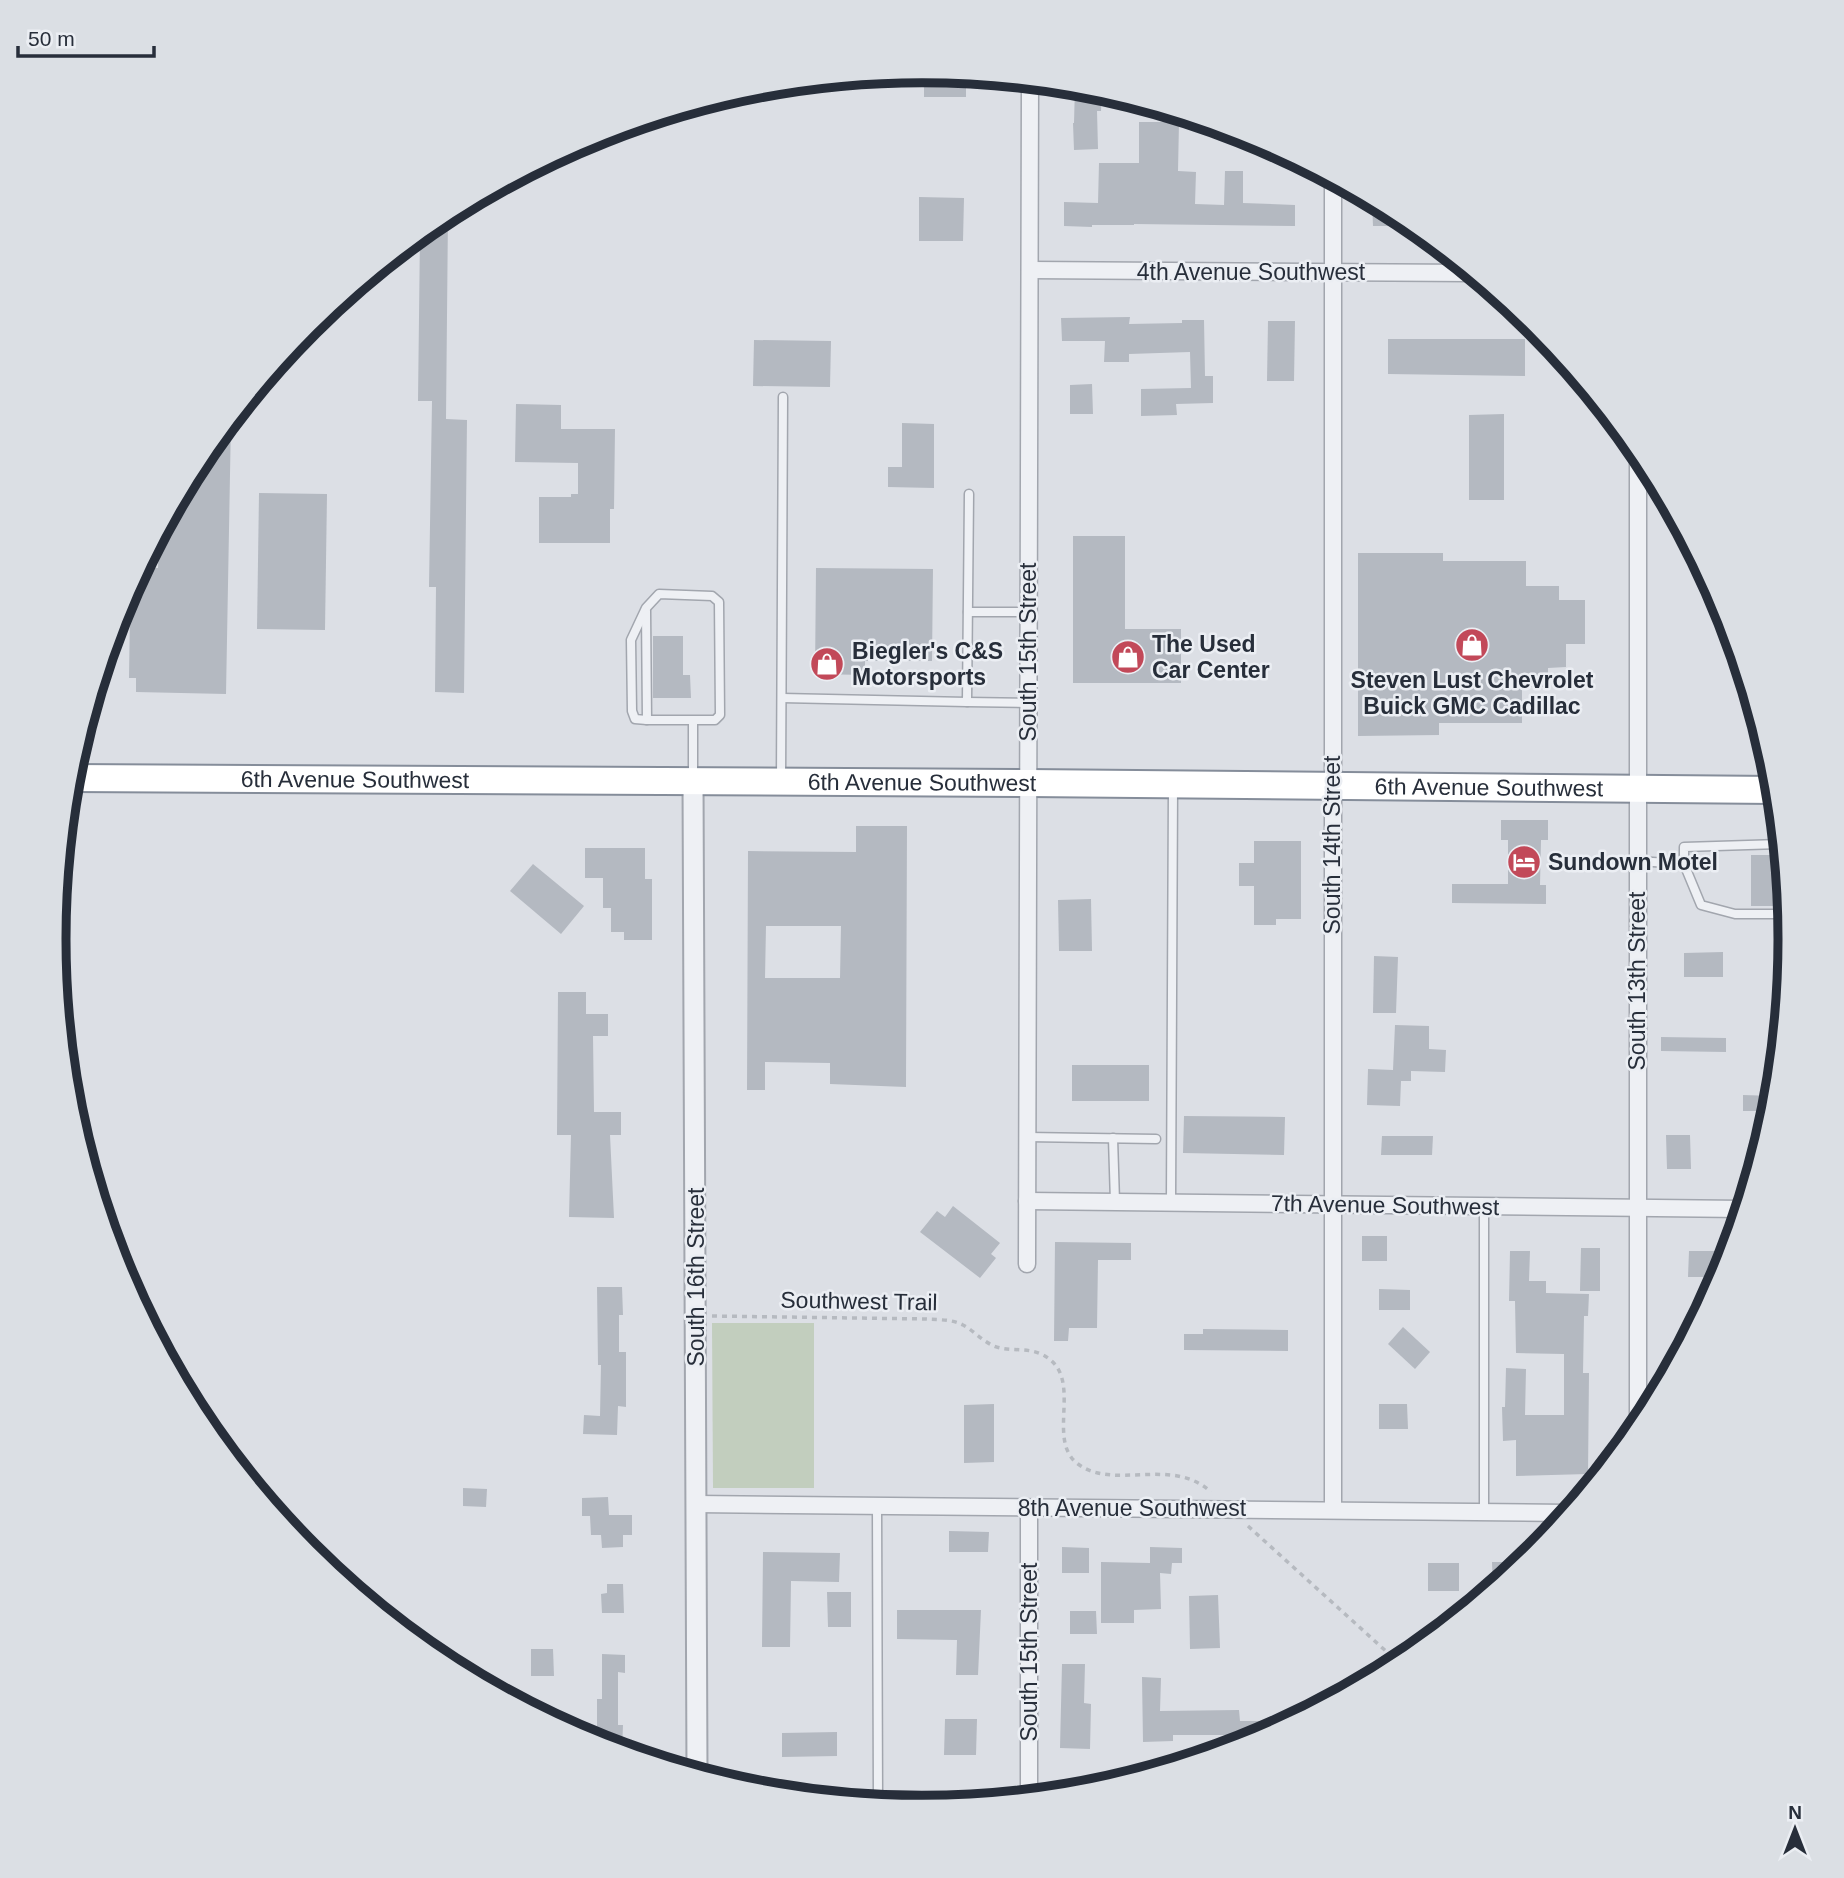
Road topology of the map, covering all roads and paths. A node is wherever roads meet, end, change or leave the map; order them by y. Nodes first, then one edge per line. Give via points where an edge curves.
1 (1030, 91) edge
2 (1333, 189) edge
3 (1030, 270) junction
4 (1332, 273) junction
5 (1459, 273) edge
6 (783, 397) dead end
7 (1638, 472) edge
8 (969, 494) dead end
9 (646, 608) junction
10 (968, 612) junction
11 (1028, 612) junction
12 (782, 698) junction
13 (967, 702) junction
14 (1028, 703) junction
15 (647, 720) junction
16 (693, 720) junction
17 (82, 778) edge
18 (693, 780) junction
19 (781, 781) junction
20 (1028, 783) junction
21 (1173, 784) junction
22 (1332, 786) junction
23 (1637, 788) junction
24 (1764, 790) edge
25 (1772, 844) edge
26 (1637, 861) junction
27 (1684, 864) junction
28 (1777, 914) edge
29 (1027, 1137) junction
30 (1114, 1138) junction
31 (1156, 1139) dead end
32 (1027, 1201) junction
33 (1115, 1202) junction
34 (1171, 1202) junction
35 (1332, 1204) junction
36 (1484, 1206) junction
37 (1637, 1209) junction
38 (1733, 1209) edge
39 (1027, 1264) dead end
40 (696, 1316) junction
41 (1637, 1408) edge
42 (696, 1504) junction
43 (877, 1506) junction
44 (1029, 1508) junction
45 (1230, 1509) junction
46 (1332, 1510) junction
47 (1484, 1512) junction
48 (1556, 1513) edge
49 (1390, 1655) edge
50 (697, 1764) edge
51 (1029, 1788) edge
52 (878, 1793) edge

1 - 3 street, South 15th Street
2 - 4 street, South 14th Street
3 - 4 street, 4th Avenue Southwest
3 - 11 street, South 15th Street
4 - 5 street, 4th Avenue Southwest
4 - 22 street, South 14th Street
6 - 12 lane
7 - 23 street, South 13th Street
8 - 10 lane
9 - 15 lane
9 - 15 lane via 631,640 632,711 635,719
9 - 16 lane via 659,594 712,596 719,602 720,715 715,720
10 - 11 lane
10 - 13 lane
11 - 14 street, South 15th Street
12 - 13 lane
12 - 19 lane
13 - 14 lane
14 - 20 street, South 15th Street
15 - 16 lane
16 - 18 lane
17 - 18 highway, 6th Avenue Southwest
18 - 19 highway, 6th Avenue Southwest
18 - 40 street, South 16th Street
19 - 20 highway, 6th Avenue Southwest
20 - 21 highway, 6th Avenue Southwest
20 - 29 street, South 15th Street
21 - 22 highway, 6th Avenue Southwest
21 - 34 lane
22 - 23 highway, 6th Avenue Southwest
22 - 35 street, South 14th Street
23 - 24 highway, 6th Avenue Southwest
23 - 26 street, South 13th Street
25 - 27 lane via 1684,847
26 - 27 lane
26 - 37 street, South 13th Street
27 - 28 lane via 1702,905 1735,914
29 - 30 lane
29 - 32 street, South 15th Street
30 - 31 lane
30 - 33 lane
32 - 33 street, 7th Avenue Southwest
32 - 39 street, South 15th Street
33 - 34 street, 7th Avenue Southwest
34 - 35 street, 7th Avenue Southwest
35 - 36 street, 7th Avenue Southwest
35 - 46 street, South 14th Street
36 - 37 street, 7th Avenue Southwest
36 - 47 lane
37 - 38 street, 7th Avenue Southwest
37 - 41 street, South 13th Street
40 - 42 street, South 16th Street
40 - 45 path, Southwest Trail via 961,1323 995,1347 1029,1350 1055,1363 1064,1388 1066,1446 1079,1465 1100,1474 1188,1478 1203,1484
42 - 43 street, 8th Avenue Southwest
42 - 50 street, South 16th Street
43 - 44 street, 8th Avenue Southwest
43 - 52 lane
44 - 45 street, 8th Avenue Southwest
44 - 51 street, South 15th Street
45 - 46 street, 8th Avenue Southwest
45 - 49 path, Southwest Trail
46 - 47 street, 8th Avenue Southwest
47 - 48 street, 8th Avenue Southwest

